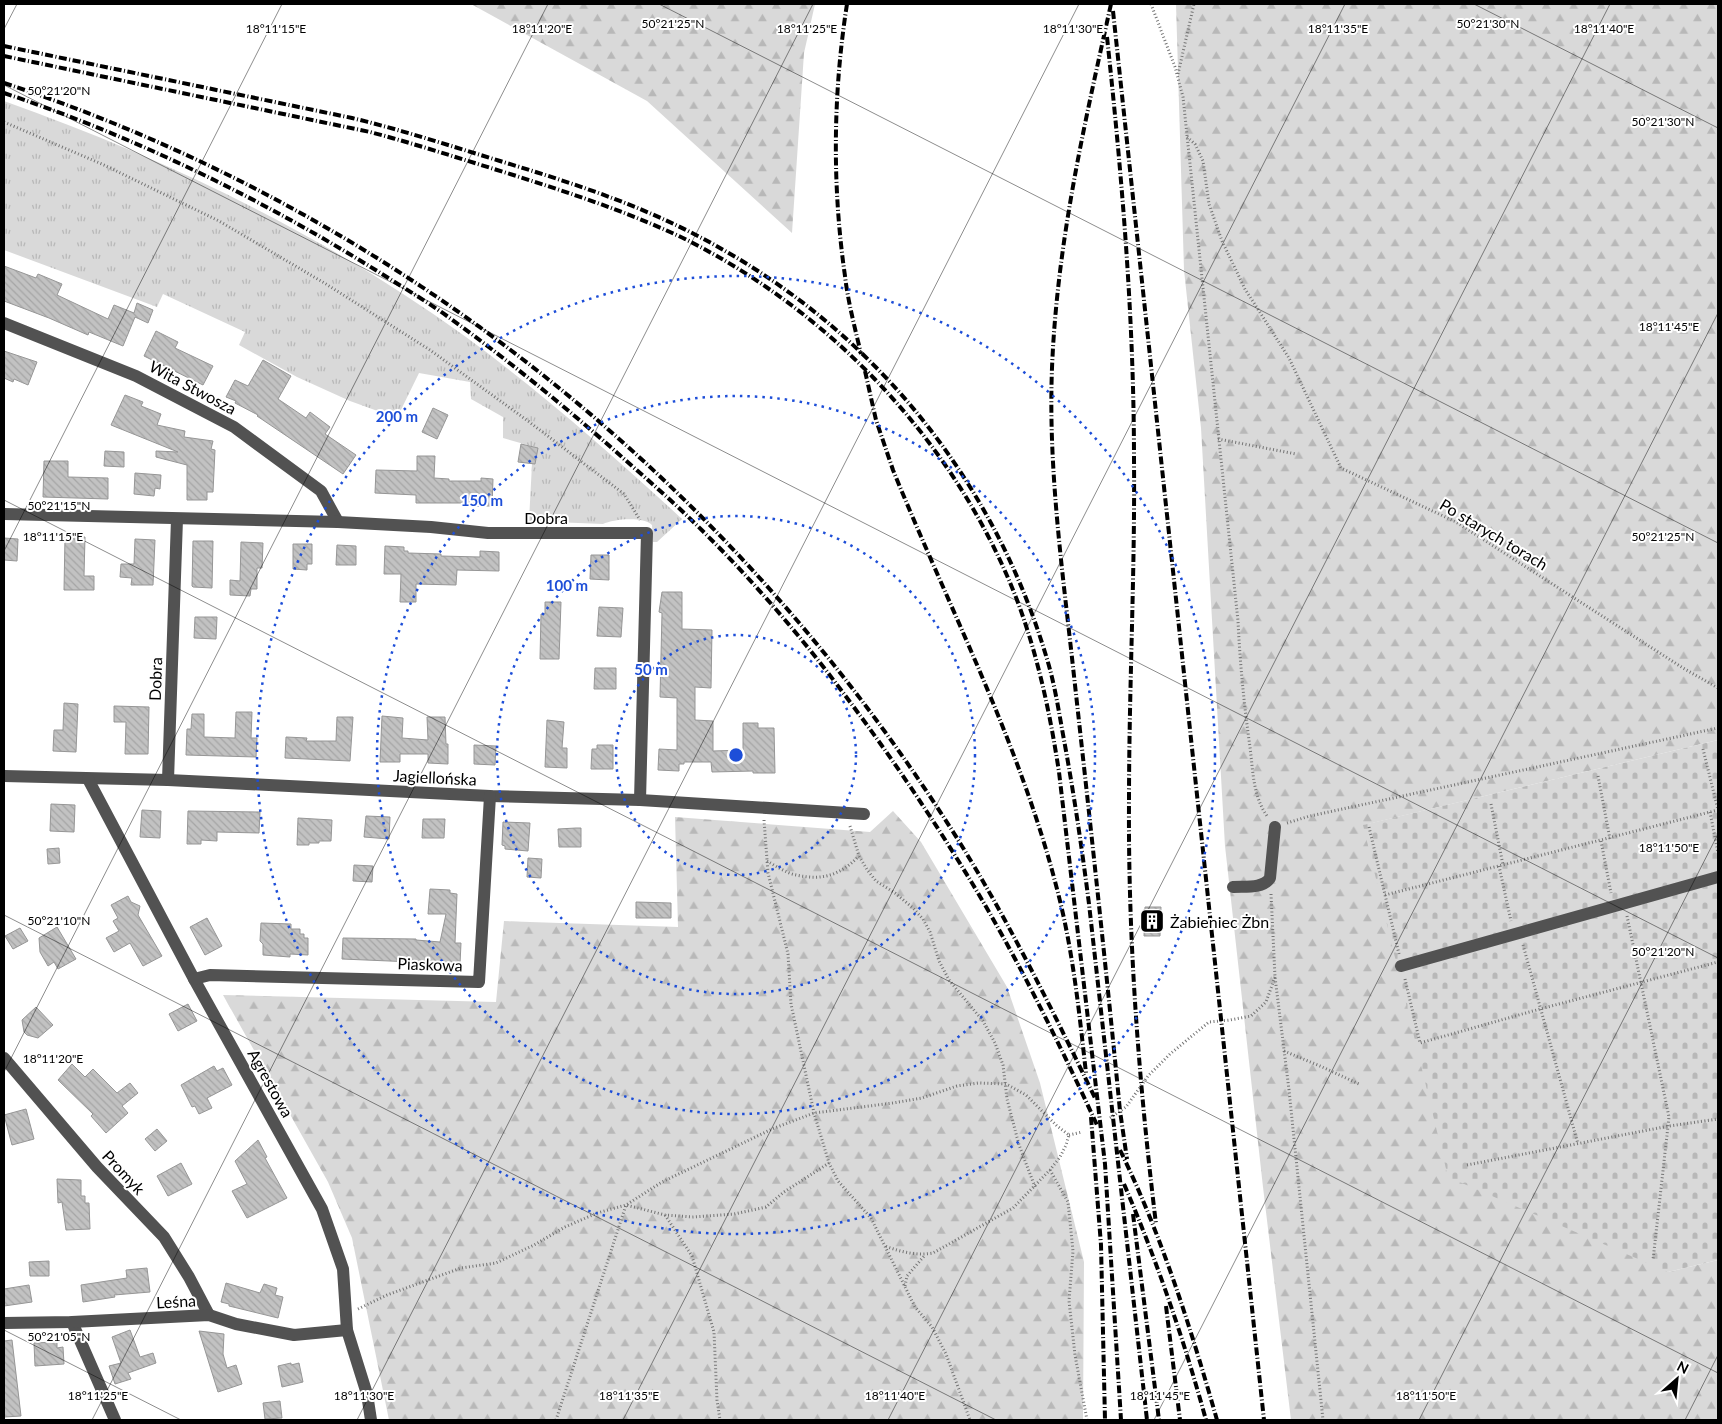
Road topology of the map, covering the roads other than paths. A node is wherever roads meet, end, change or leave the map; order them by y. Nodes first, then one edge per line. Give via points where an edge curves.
1 (4, 323) edge
2 (4, 514) edge
3 (177, 519) junction
4 (338, 522) junction
5 (4, 776) edge
6 (88, 779) junction
7 (168, 780) junction
8 (490, 796) junction
9 (640, 800) junction
10 (864, 814) dead end
11 (1275, 827) road end
12 (1718, 877) edge
13 (1233, 887) dead end
14 (1401, 966) road end
15 (194, 979) junction
16 (4, 1058) edge
17 (209, 1315) junction
18 (72, 1322) junction
19 (4, 1323) edge
20 (347, 1330) junction
21 (115, 1420) edge
22 (371, 1420) edge

1 - 4 street, Wita Stwosza via 136,376 234,427 321,491
2 - 3 street, Dobra
3 - 4 street, Dobra
3 - 7 street, Dobra
4 - 9 street, Dobra via 488,533 647,533
5 - 6 street, Jagiellońska
6 - 7 street, Jagiellońska
6 - 15 street, Agrestowa
7 - 8 street, Jagiellońska
8 - 9 street, Jagiellońska
8 - 15 street, Piaskowa via 479,982 210,975
9 - 10 street, Jagiellońska
11 - 13 street via 1270,878 1260,885
12 - 14 street
15 - 20 street, Agrestowa via 322,1209 343,1269
16 - 17 street, Promyk via 98,1168 164,1237
17 - 18 street, Leśna
17 - 20 street, Leśna via 236,1324 294,1335
18 - 19 street, Leśna
18 - 21 street
20 - 22 street, Agrestowa via 367,1394

